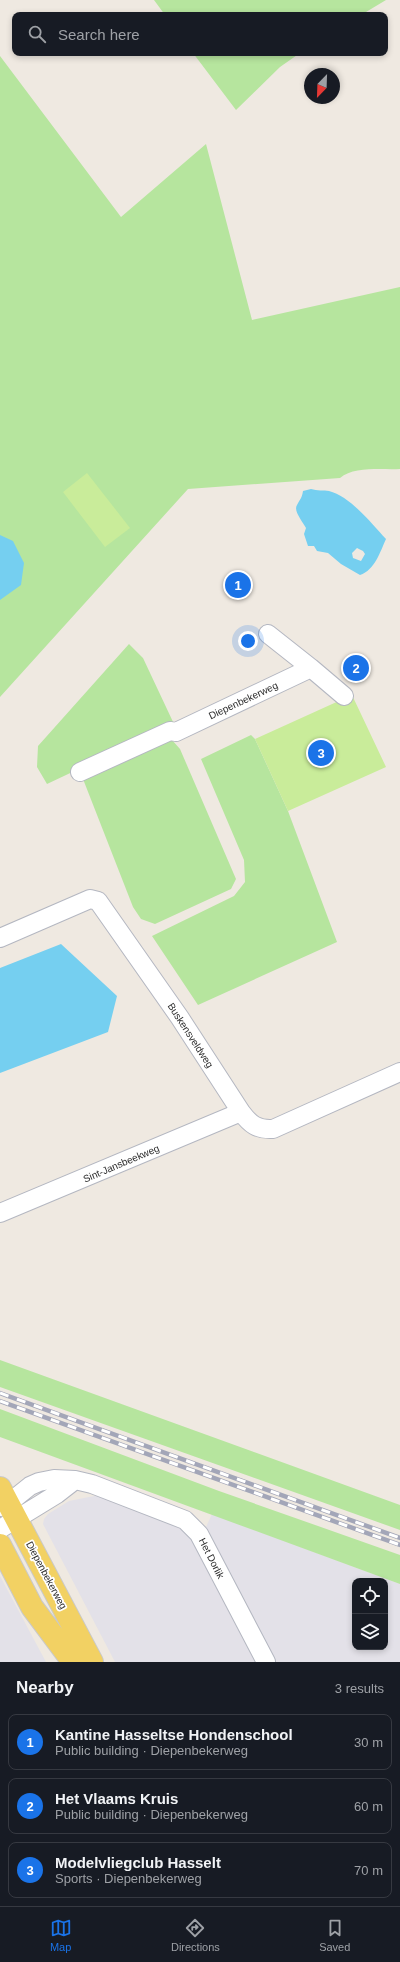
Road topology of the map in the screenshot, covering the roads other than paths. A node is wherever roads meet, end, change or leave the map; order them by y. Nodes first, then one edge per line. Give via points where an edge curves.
1 (268, 634) dead end
2 (311, 668) junction
3 (344, 696) dead end
4 (80, 772) dead end
5 (0, 938) edge
6 (400, 1072) edge
7 (241, 1112) junction
8 (0, 1213) edge
9 (5, 1509) edge
10 (0, 1545) edge
11 (68, 1659) edge
12 (92, 1662) edge
13 (266, 1662) edge

1 - 2 street
2 - 3 street
2 - 4 street, Diepenbekerweg
5 - 7 street, Buskensveldweg via 90,899 98,901 180,1018
6 - 7 street, Buskensveldweg via 273,1129 263,1129 250,1124
7 - 8 street, Sint-Jansbeekweg
9 - 12 main road, Diepenbekerweg
9 - 13 street, Het Dorlik via 39,1504 75,1480 92,1484 185,1520 199,1534
10 - 11 main road via 32,1607

